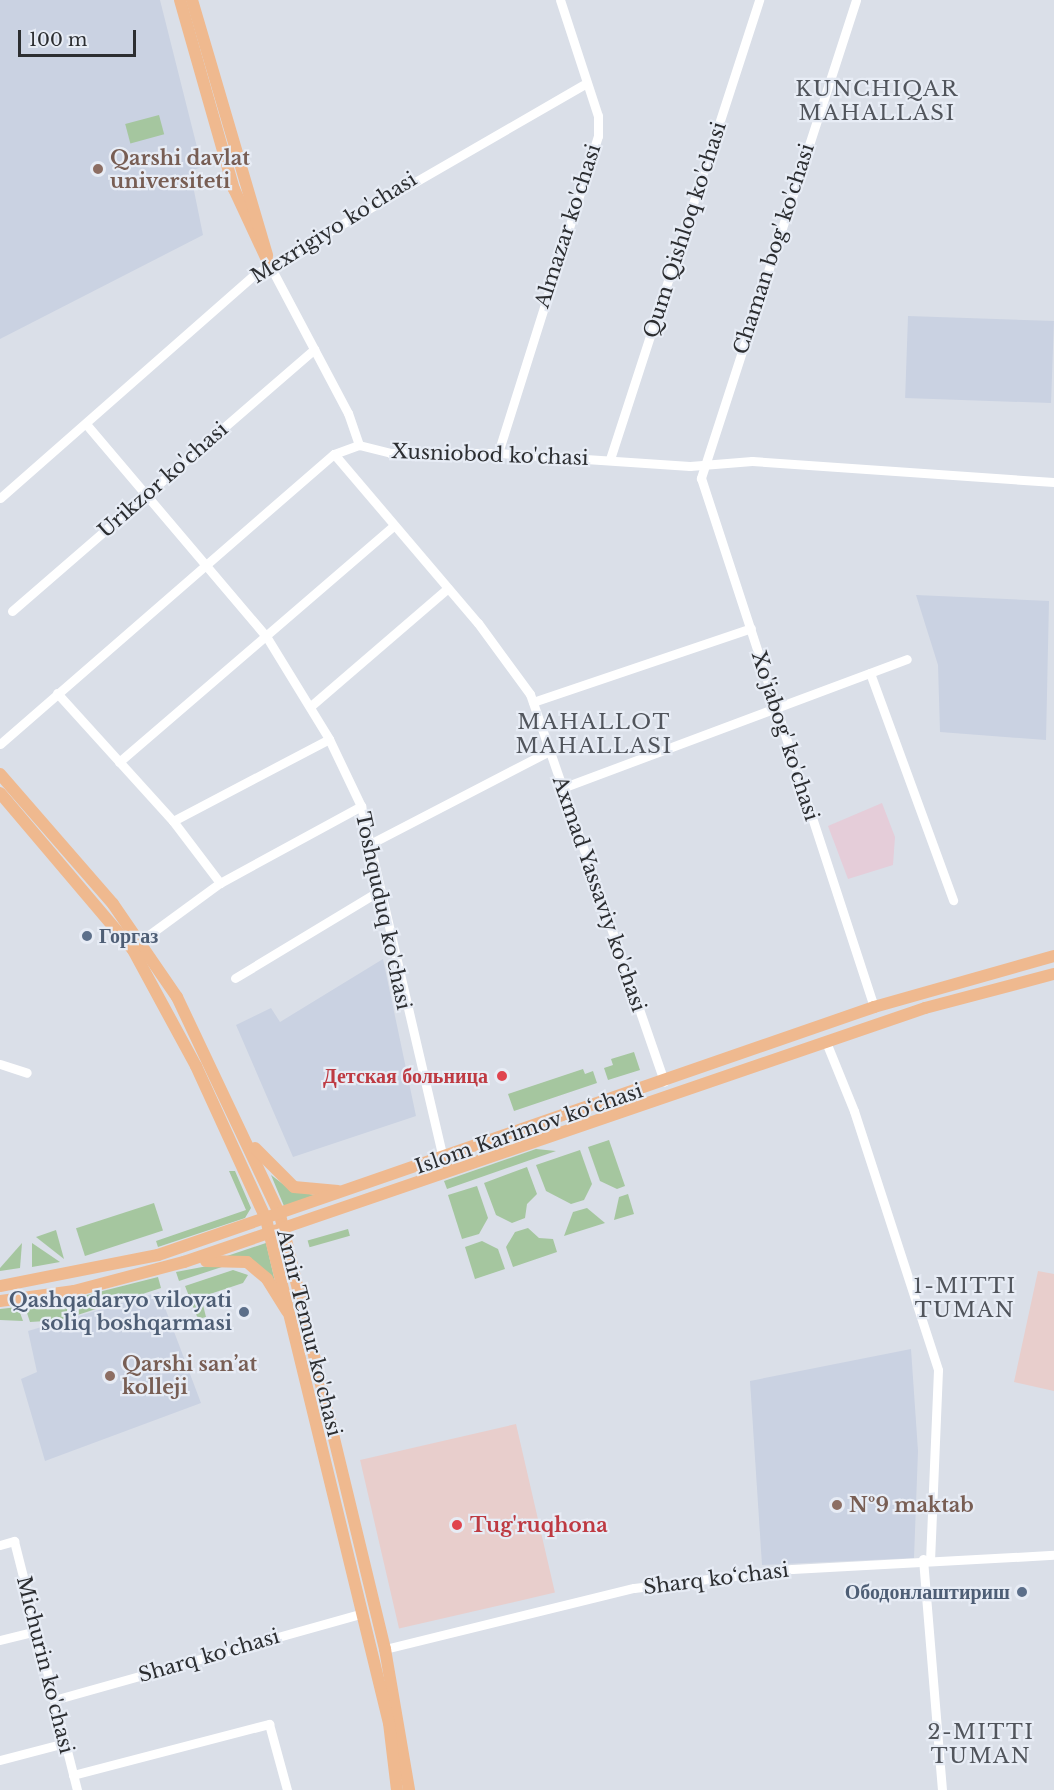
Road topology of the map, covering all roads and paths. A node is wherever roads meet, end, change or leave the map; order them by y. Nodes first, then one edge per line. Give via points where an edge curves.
1 (180, 0) edge
2 (192, 0) edge
3 (560, 0) edge
4 (759, 0) edge
5 (856, 0) edge
6 (583, 85) junction
7 (269, 264) junction
8 (314, 349) junction
9 (86, 424) junction
10 (359, 445) junction
11 (498, 453) junction
12 (334, 454) junction
13 (610, 459) junction
14 (705, 465) junction
15 (1054, 482) edge
16 (146, 495) junction
17 (0, 498) edge
18 (393, 526) junction
19 (204, 563) junction
20 (448, 588) junction
21 (12, 611) dead end
22 (751, 628) junction
23 (266, 636) junction
24 (907, 659) dead end
25 (870, 673) junction
26 (57, 693) junction
27 (533, 702) junction
28 (312, 705) junction
29 (776, 708) junction
30 (329, 740) junction
31 (0, 744) edge
32 (551, 750) junction
33 (119, 762) junction
34 (0, 774) edge
35 (562, 788) junction
36 (0, 793) edge
37 (361, 806) junction
38 (173, 820) junction
39 (368, 845) junction
40 (220, 883) junction
41 (379, 891) junction
42 (953, 900) dead end
43 (141, 940) junction
44 (1054, 956) edge
45 (1054, 974) edge
46 (235, 978) dead end
47 (920, 992) junction
48 (874, 1007) junction
49 (925, 1008) junction
50 (826, 1042) junction
51 (0, 1064) edge
52 (27, 1073) dead end
53 (664, 1082) junction
54 (245, 1137) junction
55 (443, 1159) junction
56 (348, 1191) junction
57 (280, 1215) junction
58 (267, 1219) junction
59 (285, 1229) junction
60 (271, 1234) junction
61 (184, 1262) junction
62 (0, 1286) edge
63 (0, 1301) edge
64 (294, 1322) junction
65 (0, 1545) edge
66 (1054, 1555) edge
67 (926, 1559) junction
68 (363, 1613) junction
69 (37, 1631) junction
70 (0, 1640) edge
71 (385, 1649) junction
72 (54, 1700) junction
73 (65, 1743) junction
74 (0, 1760) edge
75 (73, 1775) junction
76 (77, 1790) edge
77 (287, 1790) edge
78 (397, 1790) edge
79 (409, 1790) edge
80 (942, 1790) edge

1 - 7 main road via 234,189
2 - 7 main road
3 - 6 street, Almazar ko'chasi
4 - 13 street, Qum Qishloq ko'chasi
5 - 14 street, Chaman bog' ko'chasi
6 - 7 street, Mexrigiyo ko'chasi
6 - 11 street, Almazar ko'chasi via 598,116 598,136 506,413
7 - 8 street
7 - 9 street, Mexrigiyo ko'chasi
8 - 10 street
8 - 16 street, Urikzor ko'chasi
9 - 16 street, Toshquduq ko'chasi
9 - 17 street, Mexrigiyo ko'chasi
10 - 11 street, Xusniobod ko'chasi via 390,453
10 - 12 street
11 - 13 street, Xusniobod ko'chasi
12 - 18 street, Axmad Yassaviy ko'chasi
12 - 19 street
13 - 14 street, Xusniobod ko'chasi
14 - 15 street, Xusniobod ko'chasi via 752,461
14 - 22 street, Xo'jabog' ko'chasi via 701,478
16 - 19 street, Toshquduq ko'chasi
16 - 21 street, Urikzor ko'chasi
18 - 20 street, Axmad Yassaviy ko'chasi
18 - 23 street
19 - 23 street, Toshquduq ko'chasi
19 - 26 street
20 - 27 street, Axmad Yassaviy ko'chasi
20 - 28 street
22 - 27 street
22 - 29 street, Xo'jabog' ko'chasi
23 - 28 street, Toshquduq ko'chasi
23 - 33 street
24 - 25 street
25 - 29 street
25 - 42 street
26 - 31 street
26 - 33 street
27 - 32 street, Axmad Yassaviy ko'chasi
28 - 30 street, Toshquduq ko'chasi
29 - 35 street
29 - 48 street, Xo'jabog' ko'chasi
30 - 37 street, Toshquduq ko'chasi
30 - 38 street
32 - 35 street, Axmad Yassaviy ko'chasi
32 - 39 street
33 - 38 street
34 - 43 main road, Amir Temur ko'chasi
35 - 53 street, Axmad Yassaviy ko'chasi
36 - 58 main road, Amir Temur ko'chasi via 133,950 196,1066
37 - 39 street, Toshquduq ko'chasi
37 - 40 street
38 - 40 street
39 - 41 street, Toshquduq ko'chasi
40 - 43 street
41 - 46 street
41 - 55 street, Toshquduq ko'chasi
43 - 54 main road, Amir Temur ko'chasi via 177,997
44 - 47 main road, Islom Karimov ko‘chasi
45 - 49 main road, Islom Karimov ko‘chasi
47 - 48 main road, Islom Karimov ko‘chasi
47 - 49 main road via 918,1002
48 - 53 main road, Islom Karimov ko‘chasi
49 - 50 main road, Islom Karimov ko‘chasi
50 - 59 main road, Islom Karimov ko‘chasi
50 - 67 street via 854,1111 938,1370
51 - 52 street
53 - 55 main road, Islom Karimov ko‘chasi
54 - 56 main road via 294,1187
54 - 57 main road, Amir Temur ko'chasi
55 - 56 main road, Islom Karimov ko‘chasi
56 - 57 main road, Islom Karimov ko‘chasi
57 - 58 main road, Islom Karimov ko‘chasi
57 - 59 main road, Amir Temur ko'chasi
58 - 60 main road, Amir Temur ko'chasi
58 - 62 main road, Islom Karimov ko‘chasi via 86,1273
59 - 60 main road, Islom Karimov ko‘chasi
59 - 71 main road, Amir Temur ko'chasi
60 - 61 main road, Islom Karimov ko‘chasi
60 - 64 main road, Amir Temur ko'chasi
61 - 63 main road, Islom Karimov ko‘chasi via 74,1291
61 - 64 main road via 247,1262 267,1279
64 - 68 main road, Amir Temur ko'chasi
65 - 69 street, Michurin ko'chasi via 14,1541
66 - 67 street, Sharq ko‘chasi
67 - 71 street, Sharq ko‘chasi via 634,1588
67 - 80 street
68 - 72 street, Sharq ko'chasi
68 - 78 main road, Amir Temur ko'chasi via 389,1723
69 - 70 street
69 - 72 street, Michurin ko'chasi
71 - 79 main road, Amir Temur ko'chasi
72 - 73 street, Michurin ko'chasi
73 - 74 street
73 - 75 street, Michurin ko'chasi
75 - 76 street, Michurin ko'chasi
75 - 77 street via 269,1724

